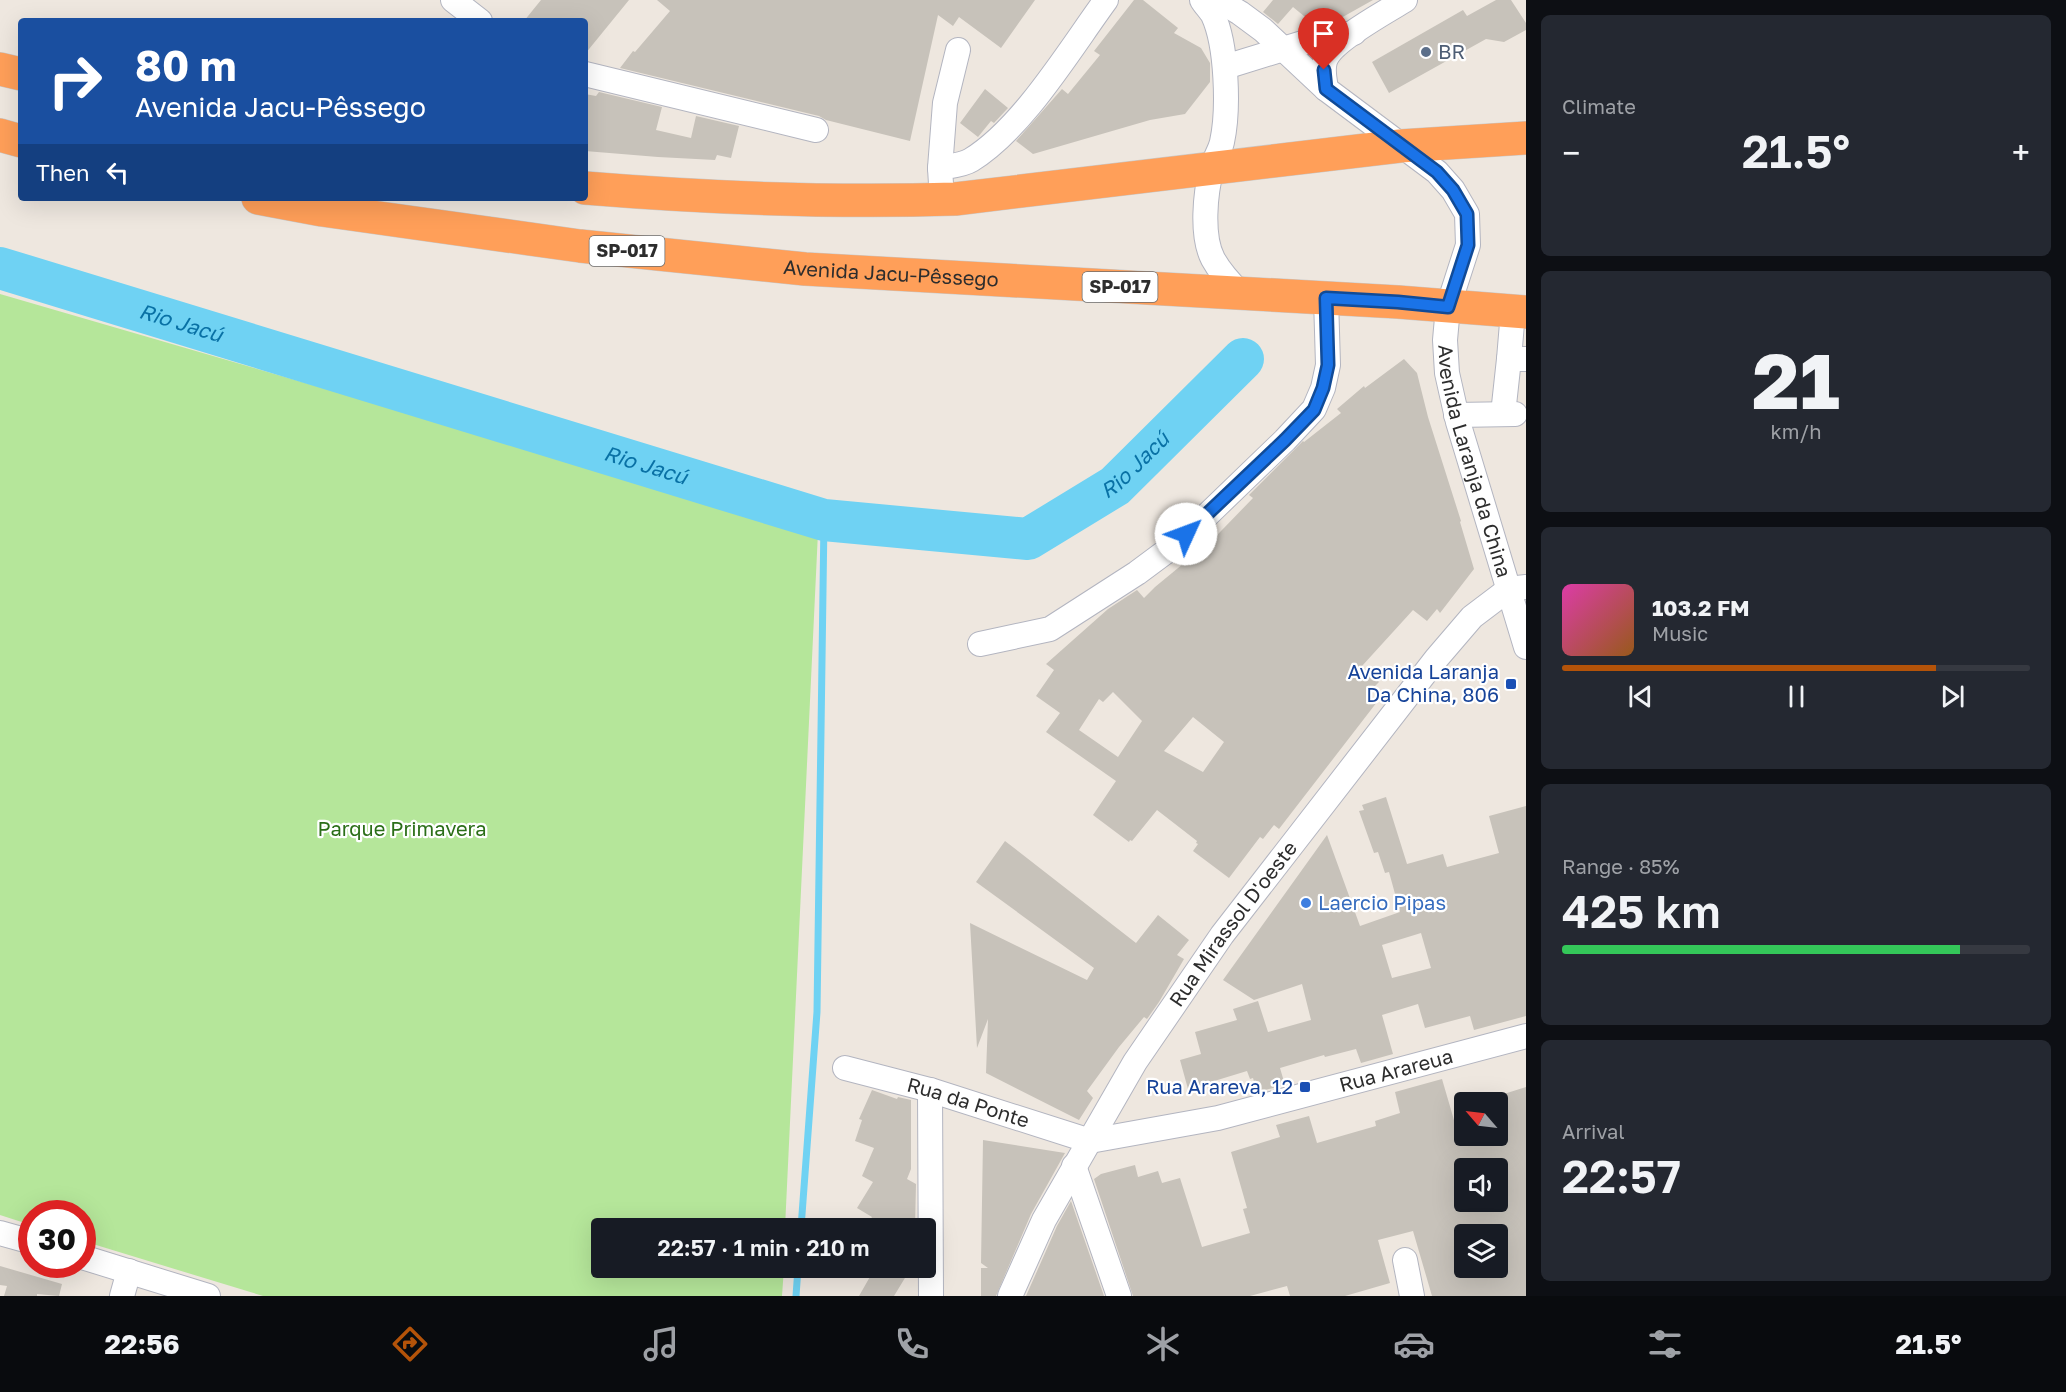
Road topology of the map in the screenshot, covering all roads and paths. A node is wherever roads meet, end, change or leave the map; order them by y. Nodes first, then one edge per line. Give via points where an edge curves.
1 (453, 0) edge
2 (1106, 0) edge
3 (1202, 0) edge
4 (1218, 0) edge
5 (1405, 0) edge
6 (476, 18) edge
7 (1354, 33) junction
8 (1285, 49) junction
9 (958, 50) dead end
10 (1225, 67) junction
11 (0, 69) edge
12 (18, 73) edge
13 (588, 75) edge
14 (1326, 89) junction
15 (816, 130) dead end
16 (0, 135) edge
17 (1526, 138) edge
18 (18, 140) edge
19 (1401, 146) junction
20 (1212, 169) junction
21 (941, 184) junction
22 (588, 188) edge
23 (274, 201) edge
24 (1242, 295) junction
25 (1326, 298) junction
26 (1448, 307) junction
27 (1519, 312) edge
28 (1518, 359) edge
29 (1456, 415) junction
30 (1517, 588) edge
31 (980, 644) dead end
32 (1526, 647) edge
33 (1526, 1036) edge
34 (845, 1068) dead end
35 (930, 1090) junction
36 (1090, 1141) junction
37 (1074, 1166) junction
38 (0, 1233) edge
39 (18, 1238) edge
40 (1405, 1260) dead end
41 (96, 1261) edge
42 (129, 1271) junction
43 (122, 1296) edge
44 (206, 1296) edge
45 (931, 1296) edge
46 (1010, 1296) edge
47 (1119, 1296) edge
48 (1413, 1296) edge

1 - 6 street
2 - 21 street via 1025,112
3 - 10 street via 1218,31
4 - 8 street, Avenida Laranja da China
5 - 7 street
7 - 8 street
7 - 14 street via 1333,48 1326,59
8 - 10 street
8 - 14 street, Avenida Laranja da China
9 - 21 street via 945,103
10 - 20 street via 1225,123
11 - 12 highway
13 - 15 street
14 - 19 street, Avenida Laranja da China
16 - 18 highway
17 - 19 highway
19 - 20 highway
19 - 26 street, Avenida Laranja da China via 1437,172 1467,214 1468,245
20 - 21 highway
20 - 24 street via 1205,214 1206,238 1212,258
21 - 22 highway via 885,201 697,197
23 - 24 highway, Avenida Jacu-Pêssego / SP-017 via 580,246 805,269
24 - 25 highway, Avenida Jacu-Pêssego / SP-017
25 - 26 highway, Avenida Jacu-Pêssego / SP-017
25 - 31 street via 1328,365 1323,388 1314,410 1285,440 1201,521 1137,573 1050,629
26 - 27 highway, Avenida Jacu-Pêssego / SP-017
26 - 29 street, Avenida Laranja da China via 1447,373
27 - 28 street
28 - 29 street via 1509,414
29 - 30 street, Avenida Laranja da China
30 - 32 street, Avenida Laranja da China
30 - 36 street, Rua Mirassol D'oeste via 1472,617 1436,659 1222,934 1135,1062
33 - 36 street, Rua Arareua via 1218,1118
34 - 35 street, Rua da Ponte
35 - 36 street, Rua da Ponte
35 - 45 street
36 - 37 street, Rua Mirassol D'oeste
37 - 46 street, Rua Mirassol D'oeste via 1044,1220
37 - 47 street
38 - 39 street
40 - 48 street
41 - 42 street
42 - 43 street
42 - 44 street

